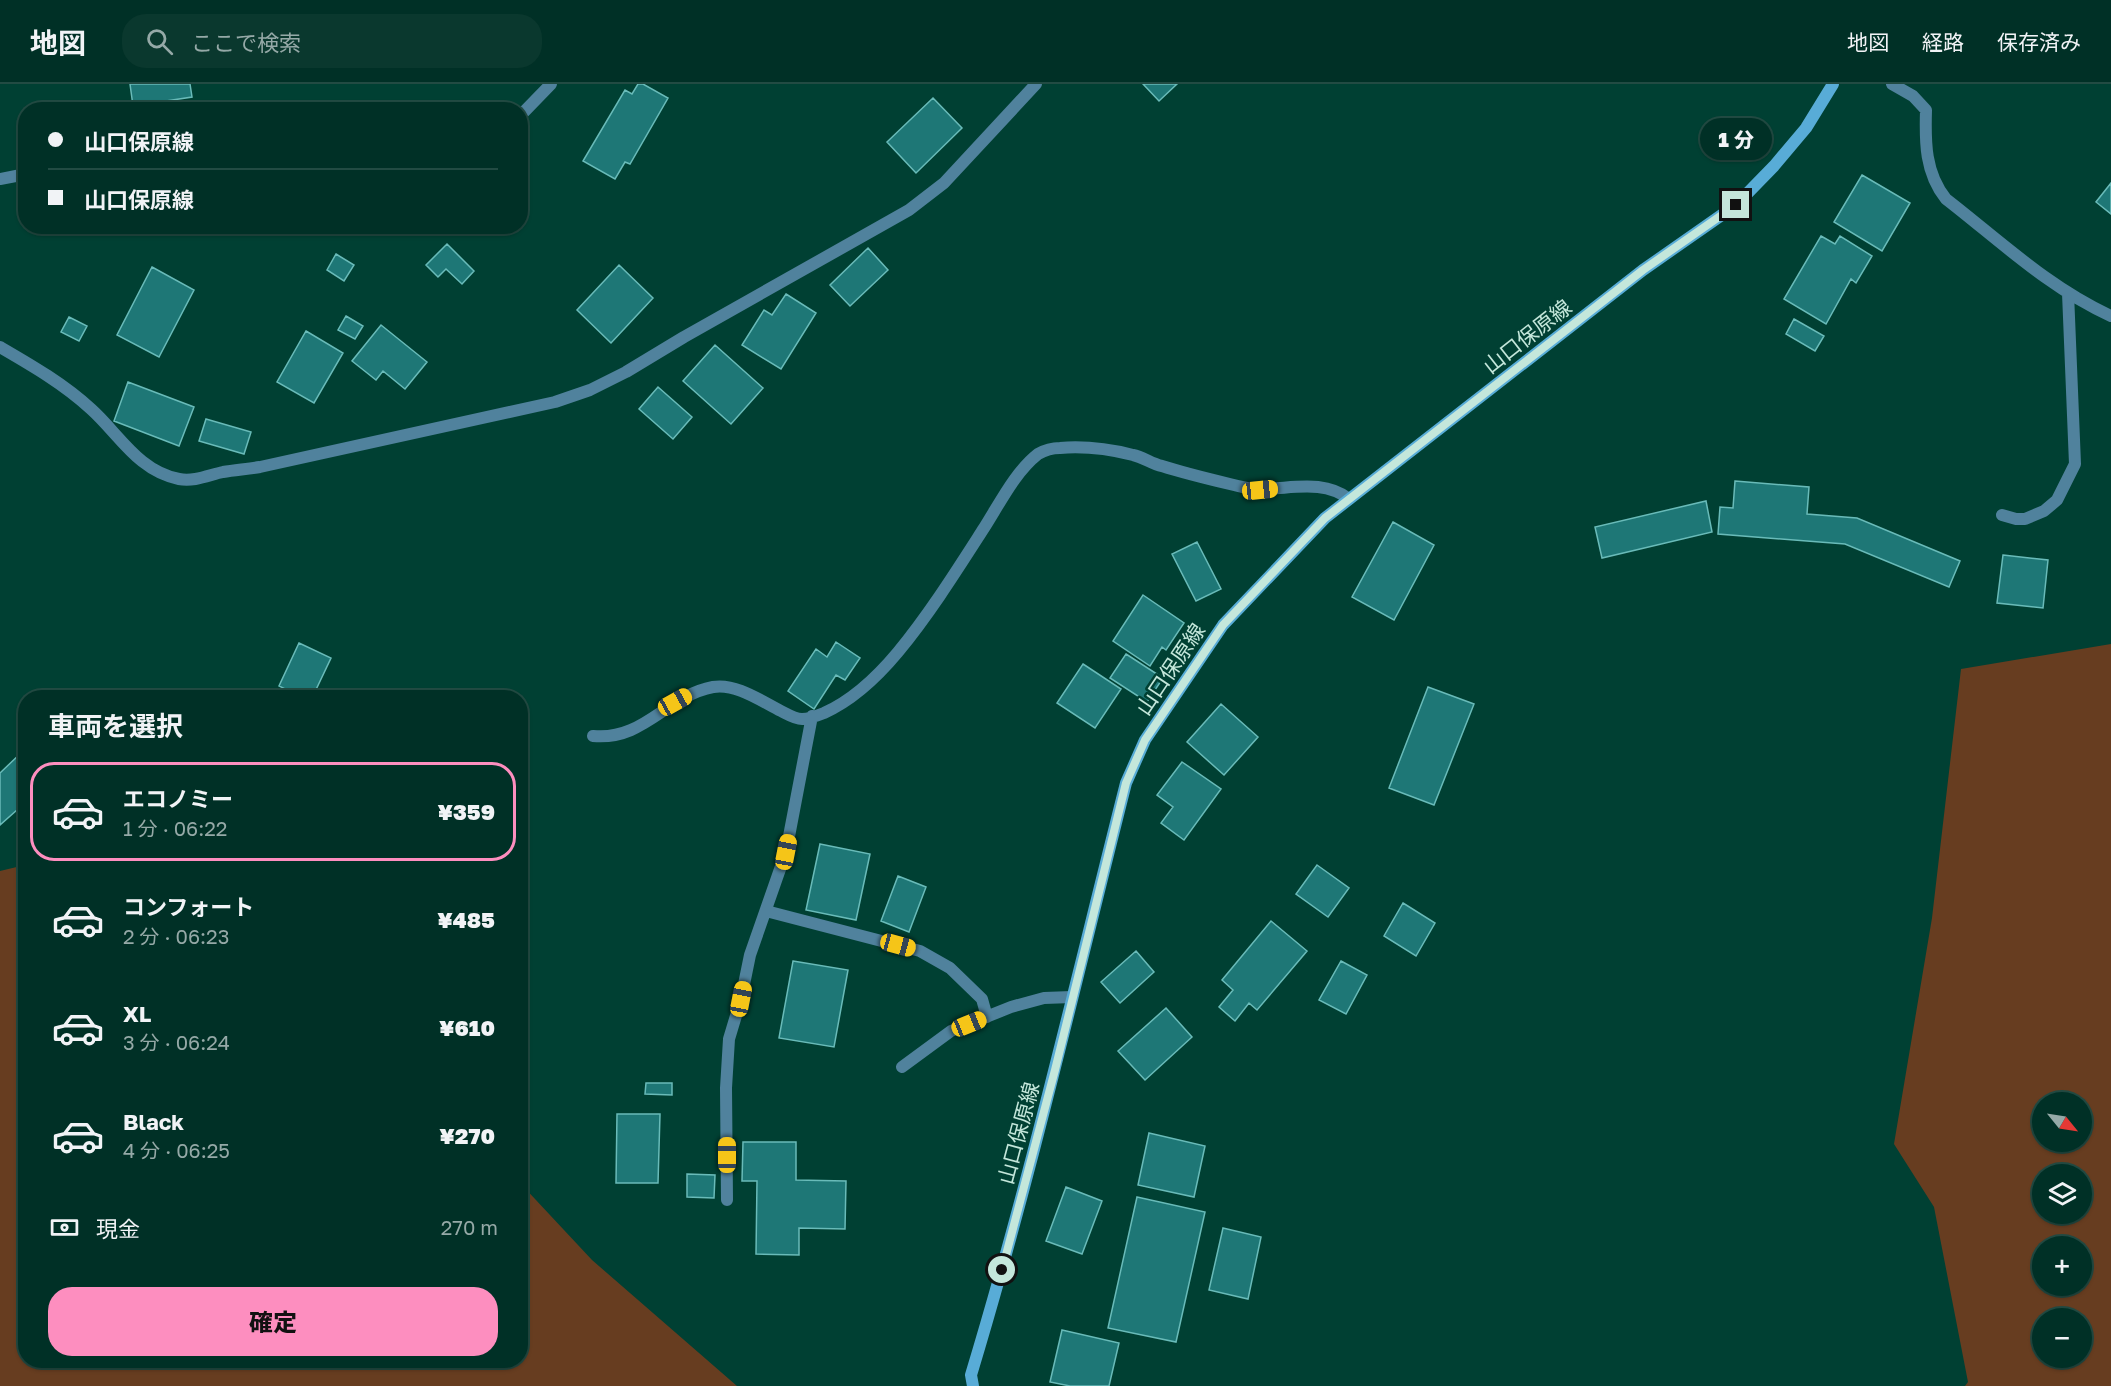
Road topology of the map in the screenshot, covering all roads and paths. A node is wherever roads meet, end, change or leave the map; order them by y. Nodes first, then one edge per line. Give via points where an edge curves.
1 (551, 84) edge
2 (1036, 84) edge
3 (1833, 84) edge
4 (1892, 84) edge
5 (528, 108) edge
6 (18, 176) edge
7 (0, 179) edge
8 (2068, 293) junction
9 (2111, 316) edge
10 (0, 347) edge
11 (1349, 499) junction
12 (2002, 515) dead end
13 (812, 716) junction
14 (593, 736) dead end
15 (766, 911) junction
16 (1072, 997) junction
17 (987, 1017) junction
18 (902, 1067) dead end
19 (727, 1200) dead end
20 (973, 1386) edge

1 - 5 street
2 - 10 street via 944,183 909,210 626,372 555,402 260,467 179,479 137,458 91,409
3 - 11 main road, 山口保原線 via 1806,128 1736,205 1643,270
4 - 8 street via 1913,96 1926,110 1925,150 1936,186 1946,199
6 - 7 street
8 - 9 street
8 - 12 street via 2075,464 2057,500 2044,511 2025,519
11 - 13 street via 1338,491 1305,486 1250,490 1097,448 1047,450 1014,481 897,654 849,699
11 - 16 main road, 山口保原線 via 1325,518 1223,625 1145,740 1126,783
13 - 14 street via 791,716 725,686 695,691 639,728 619,735
13 - 15 street via 786,852
15 - 17 street via 920,951 950,968 982,999
15 - 19 street via 750,955 729,1039
16 - 17 street via 1044,998
16 - 20 main road, 山口保原線 via 971,1375
17 - 18 street via 951,1031

